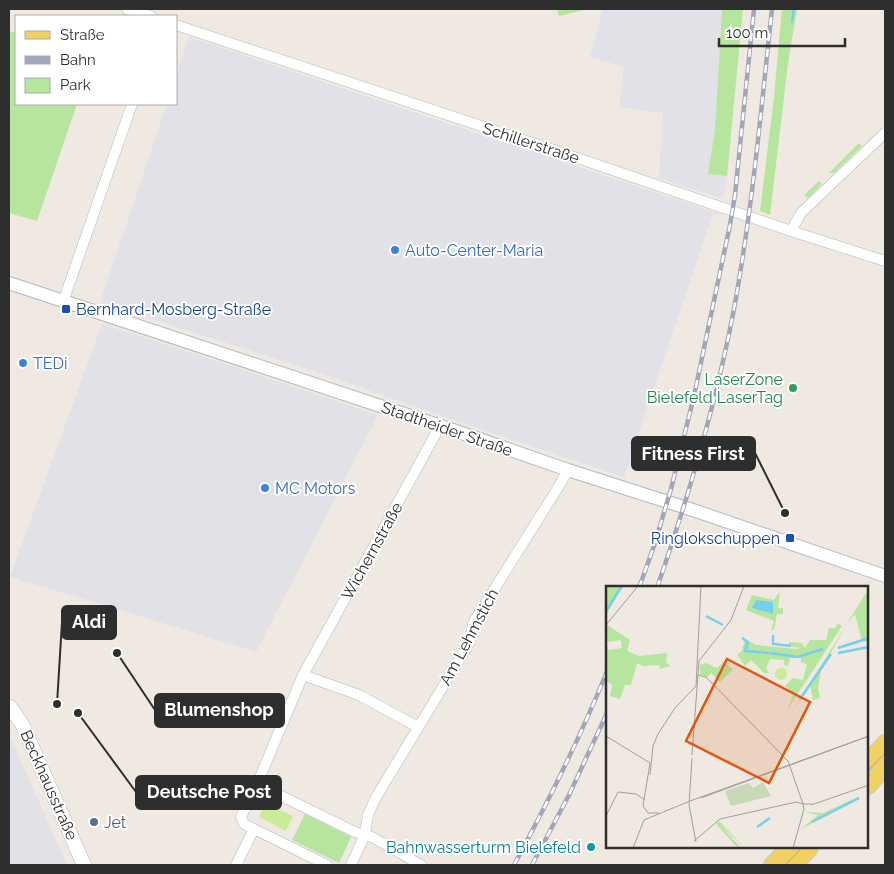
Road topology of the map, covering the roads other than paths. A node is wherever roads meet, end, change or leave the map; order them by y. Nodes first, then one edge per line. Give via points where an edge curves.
1 (127, 9) edge
2 (148, 15) edge
3 (178, 26) edge
4 (132, 105) edge
5 (885, 132) edge
6 (791, 231) junction
7 (885, 261) edge
8 (9, 283) edge
9 (63, 302) junction
10 (440, 426) junction
11 (568, 470) junction
12 (885, 576) edge
13 (304, 675) junction
14 (9, 706) edge
15 (418, 727) junction
16 (885, 744) edge
17 (869, 761) edge
18 (885, 767) edge
19 (257, 784) junction
20 (869, 785) edge
21 (254, 830) junction
22 (365, 834) junction
23 (787, 849) edge
24 (809, 849) edge
25 (76, 865) edge
26 (84, 865) edge
27 (236, 865) edge
28 (327, 865) edge
29 (351, 865) edge
30 (420, 865) edge
31 (772, 865) edge
32 (794, 865) edge

1 - 2 street
3 - 6 street, Schillerstraße
4 - 9 street
5 - 6 street via 802,213
6 - 7 street, Schillerstraße
8 - 9 street, Stadtheider Straße
9 - 10 street, Stadtheider Straße
10 - 11 street, Stadtheider Straße
10 - 13 street, Wichernstraße
11 - 12 street, Stadtheider Straße
11 - 15 street, Am Lehmstich via 473,623 470,642
13 - 15 street via 358,695
13 - 19 street, Wichernstraße
14 - 25 main road, Beckhausstraße via 14,727
14 - 26 main road, Beckhausstraße via 22,724
15 - 22 street, Am Lehmstich via 375,799
16 - 17 main road
18 - 20 main road
19 - 21 street, Wichernstraße via 241,817 244,824
19 - 22 street
21 - 27 street
21 - 28 street
22 - 29 street, Am Lehmstich
22 - 30 street
23 - 31 main road
24 - 32 main road

